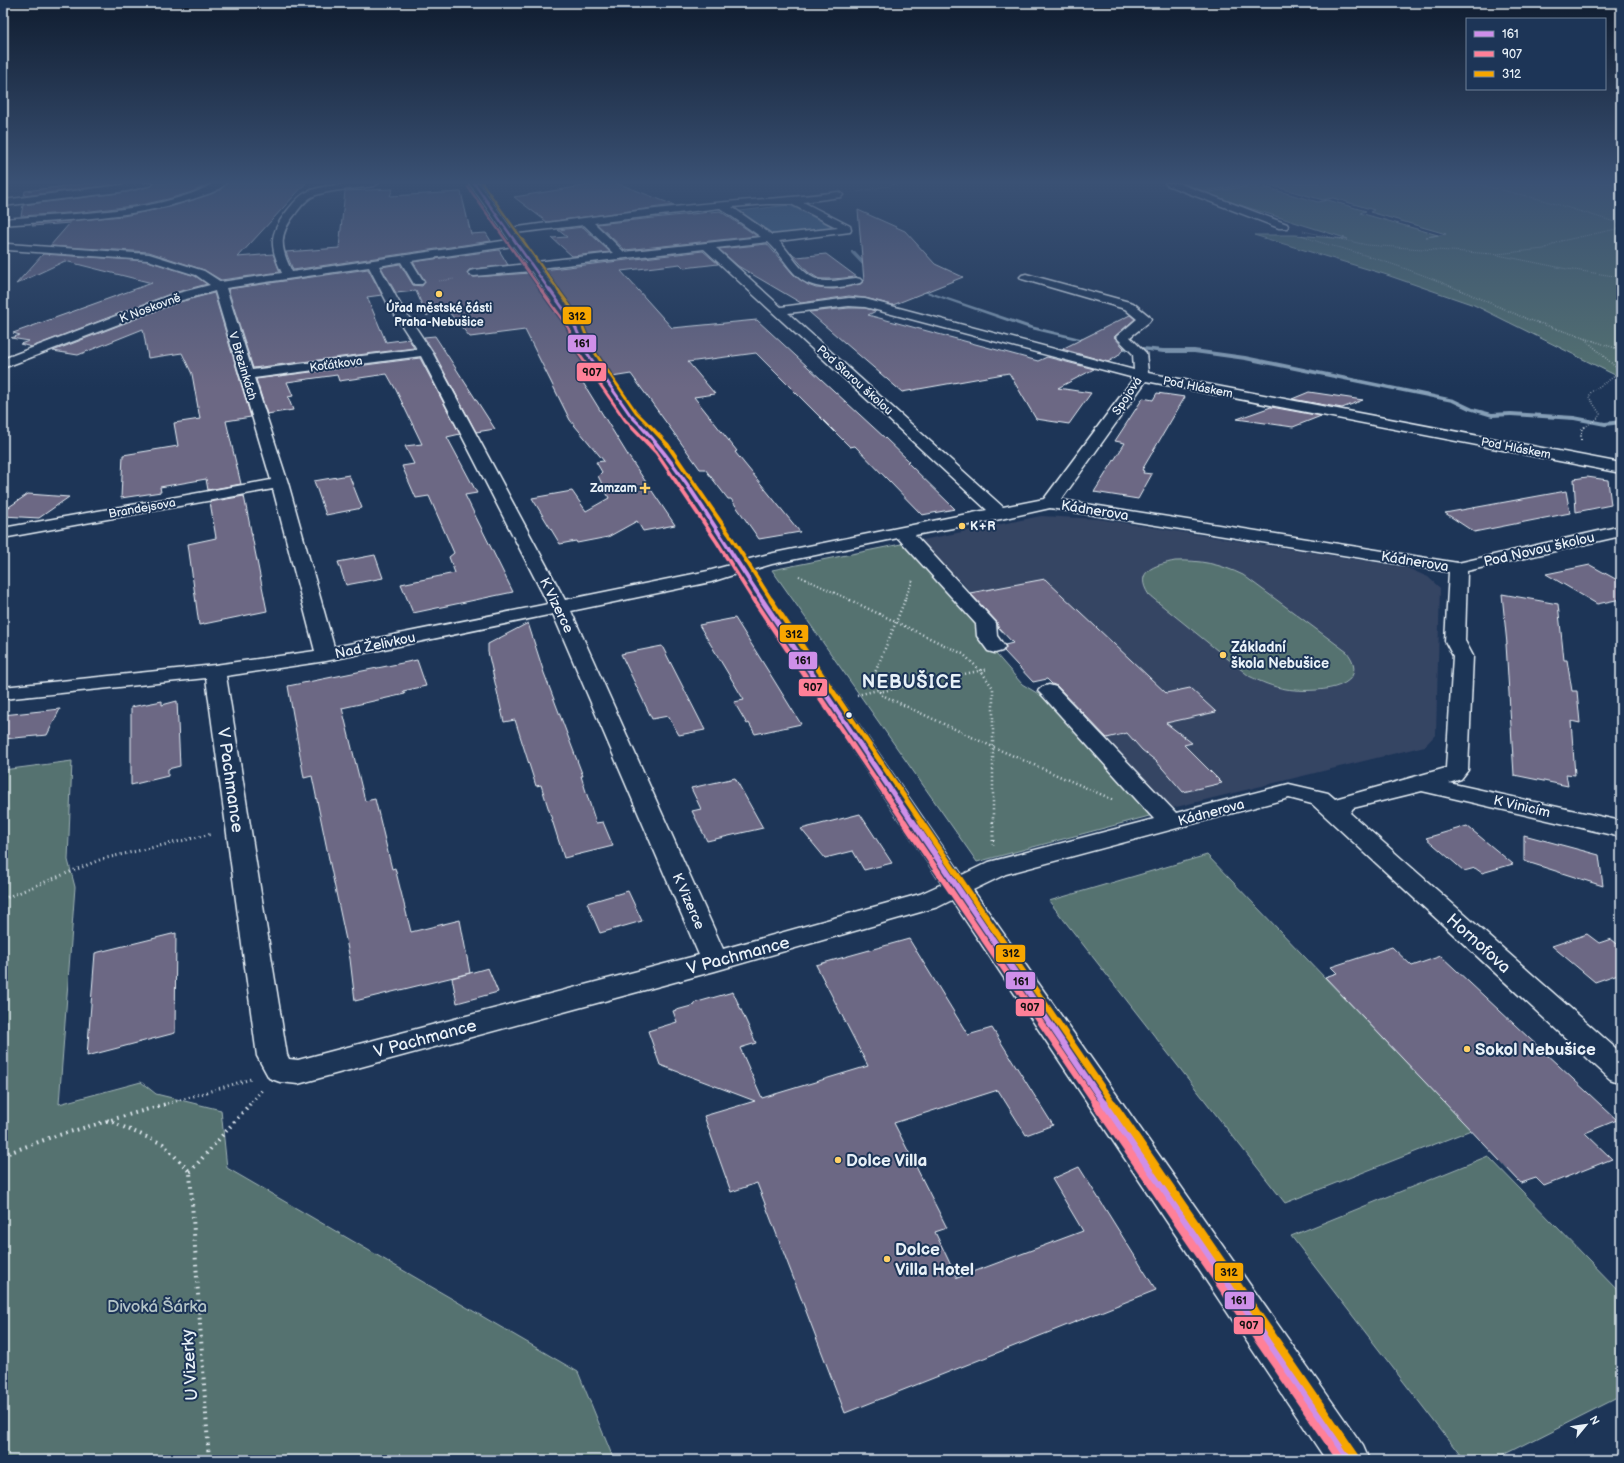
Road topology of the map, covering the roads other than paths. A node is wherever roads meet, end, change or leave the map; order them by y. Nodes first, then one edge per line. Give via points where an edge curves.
1 (57, 251) edge
2 (278, 251) edge
3 (451, 251) edge
4 (523, 251) edge
5 (617, 251) edge
6 (667, 251) edge
7 (713, 251) edge
8 (782, 251) edge
9 (622, 256) junction
10 (404, 258) junction
11 (372, 263) junction
12 (534, 266) junction
13 (474, 273) dead end
14 (288, 275) junction
15 (1026, 277) dead end
16 (856, 281) dead end
17 (418, 282) dead end
18 (219, 286) junction
19 (779, 311) junction
20 (425, 352) junction
21 (3, 364) edge
22 (247, 375) junction
23 (1142, 376) junction
24 (1621, 468) edge
25 (280, 483) junction
26 (1050, 503) junction
27 (1001, 514) junction
28 (1621, 531) edge
29 (3, 533) edge
30 (903, 533) junction
31 (741, 567) junction
32 (1458, 568) junction
33 (560, 608) junction
34 (995, 647) dead end
35 (326, 655) junction
36 (215, 671) junction
37 (1049, 691) dead end
38 (3, 693) edge
39 (1423, 783) junction
40 (1337, 815) junction
41 (1171, 823) junction
42 (1621, 829) edge
43 (958, 887) junction
44 (716, 961) junction
45 (1621, 1071) edge
46 (1349, 1460) edge

1 - 18 street via 149,257 200,273
2 - 14 street
3 - 10 street, K Noskovně
4 - 12 street
5 - 9 street
6 - 9 street
7 - 19 street, Pod Starou školou
8 - 16 street via 797,271 812,282 827,284
9 - 12 street
10 - 11 street, K Noskovně
10 - 17 street
11 - 14 street, K Noskovně
11 - 20 street, K Vizerce via 394,304
12 - 13 street
12 - 31 street via 574,324 585,350 631,416 661,448 724,538
14 - 18 street, K Noskovně
15 - 23 street, Spojová via 1129,306 1145,319 1122,337 1139,353
18 - 21 street, K Noskovně via 168,300
18 - 22 street, V Březinkách
19 - 23 street, Pod Hláskem via 849,302 865,303
19 - 27 street, Pod Starou školou
20 - 22 street, Koťátkova
20 - 33 street, K Vizerce
22 - 25 street, V Březinkách
23 - 24 street, Pod Hláskem
23 - 26 street, Spojová
25 - 29 street, Brandejsova
25 - 35 street, V Březinkách
26 - 27 street, Kádnerova
26 - 32 street, Kádnerova
27 - 30 street, Kádnerova
28 - 32 street, Pod Novou školou
30 - 31 street, Kádnerova via 769,559
30 - 34 street via 986,623 987,636
31 - 33 street, Nad Želivkou via 711,576
31 - 43 street
32 - 39 street, Kádnerova via 1456,641 1463,656 1458,766 1452,774
33 - 35 street, Nad Želivkou
33 - 44 street, K Vizerce
35 - 36 street, Nad Želivkou
36 - 38 street, Nad Želivkou
36 - 44 street, V Pachmance via 272,1056 280,1070 298,1072
37 - 41 street
39 - 40 street, Kádnerova via 1345,803
39 - 42 street, K Vinicím
40 - 41 street, Kádnerova via 1320,798 1289,791
40 - 45 street, Hornofova
41 - 43 street, Kádnerova via 998,868
43 - 44 street, V Pachmance via 929,901
43 - 46 street

